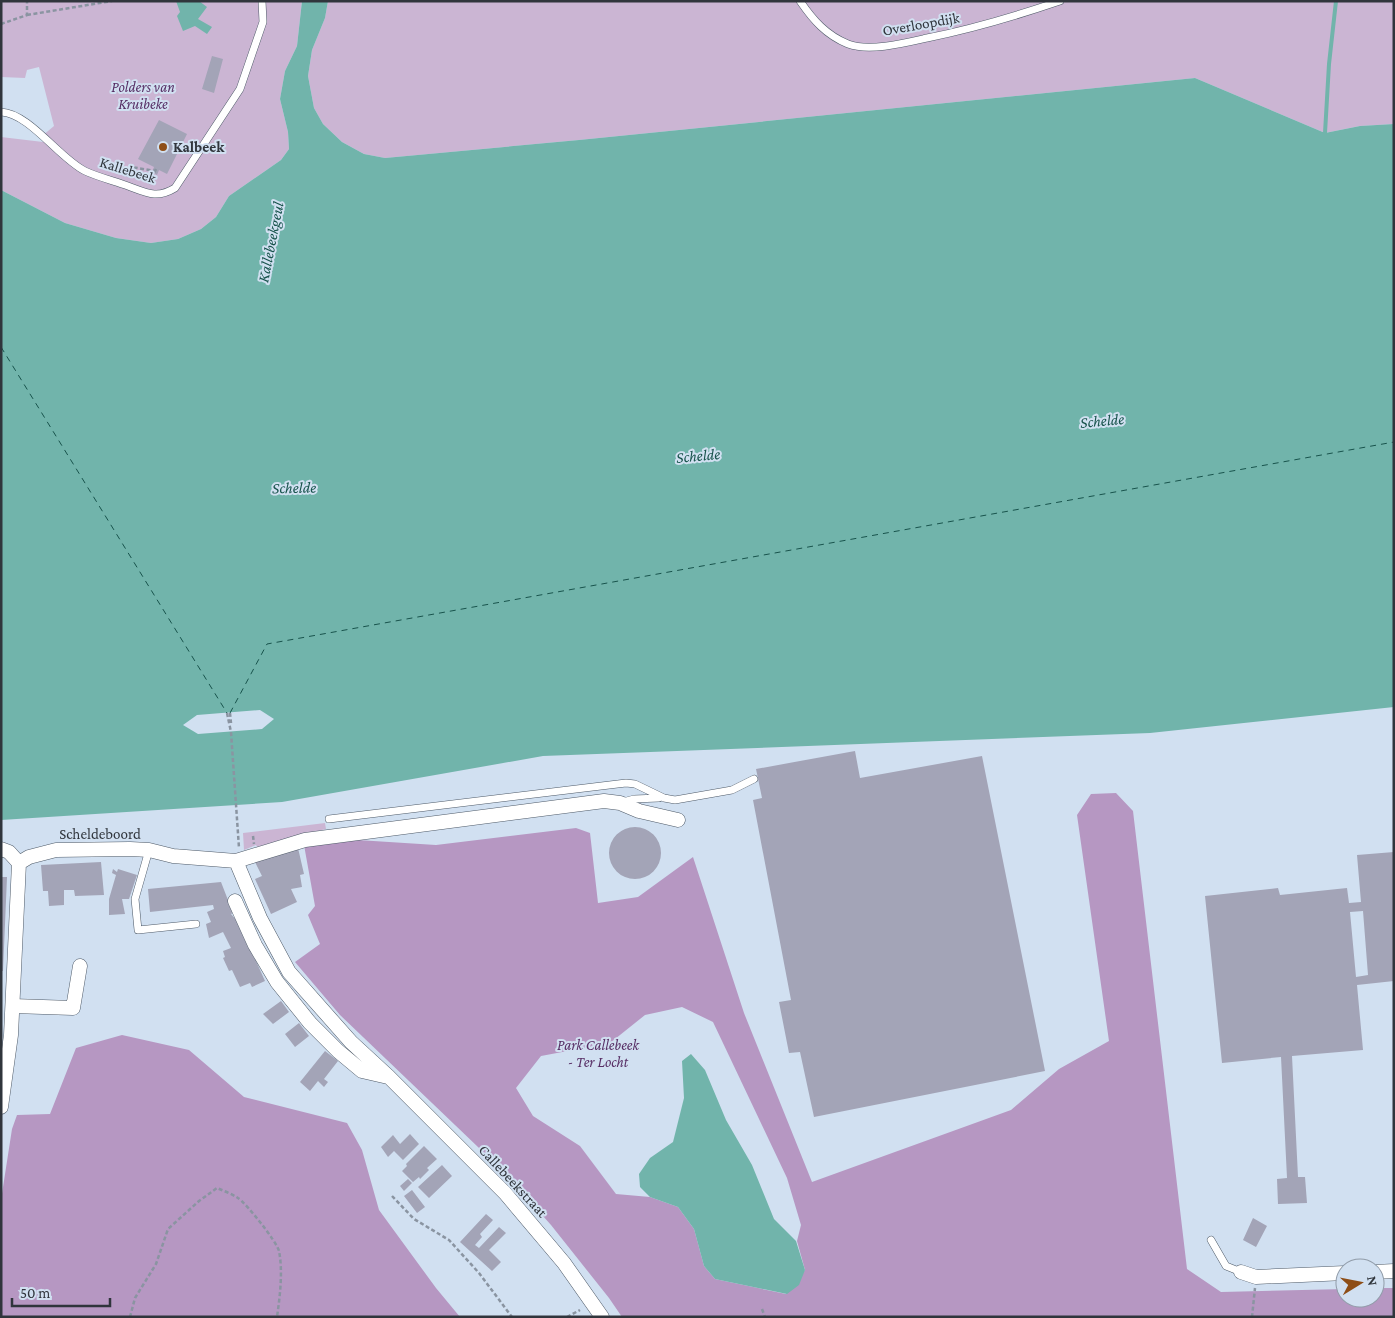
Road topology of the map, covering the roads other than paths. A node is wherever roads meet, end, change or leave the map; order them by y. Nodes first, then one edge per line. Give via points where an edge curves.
1 (262, 1) edge
2 (800, 1) edge
3 (1060, 1) edge
4 (1, 112) edge
5 (754, 778) dead end
6 (664, 798) junction
7 (620, 803) junction
8 (329, 818) dead end
9 (678, 820) dead end
10 (1, 849) edge
11 (149, 850) junction
12 (236, 861) junction
13 (19, 863) junction
14 (235, 901) dead end
15 (196, 924) dead end
16 (80, 966) dead end
17 (13, 1006) junction
18 (389, 1077) junction
19 (1, 1107) edge
20 (1211, 1240) dead end
21 (1242, 1272) joint
22 (1335, 1273) edge
23 (602, 1317) edge

1 - 4 lane, Kallebeek via 263,22 240,89 175,188 166,194 153,195 84,170 24,121
2 - 3 lane, Overloopdijk via 827,34 849,44 872,46 894,45 973,28
5 - 6 lane via 732,790 676,800
6 - 7 lane
6 - 8 lane via 626,783
7 - 9 street
7 - 12 street via 604,800 569,804 314,838
10 - 13 street via 9,852
11 - 12 street, Scheldeboord via 173,856
11 - 13 street, Scheldeboord via 56,850
11 - 15 lane via 135,899 138,930
12 - 18 street, Callebeekstraat via 260,918 289,972 351,1042
13 - 17 street
14 - 18 street via 277,982 310,1023 362,1071
16 - 17 street via 73,1008
17 - 19 street
18 - 23 street, Callebeekstraat via 506,1193 564,1263
20 - 21 lane via 1226,1266
21 - 22 street via 1256,1277

